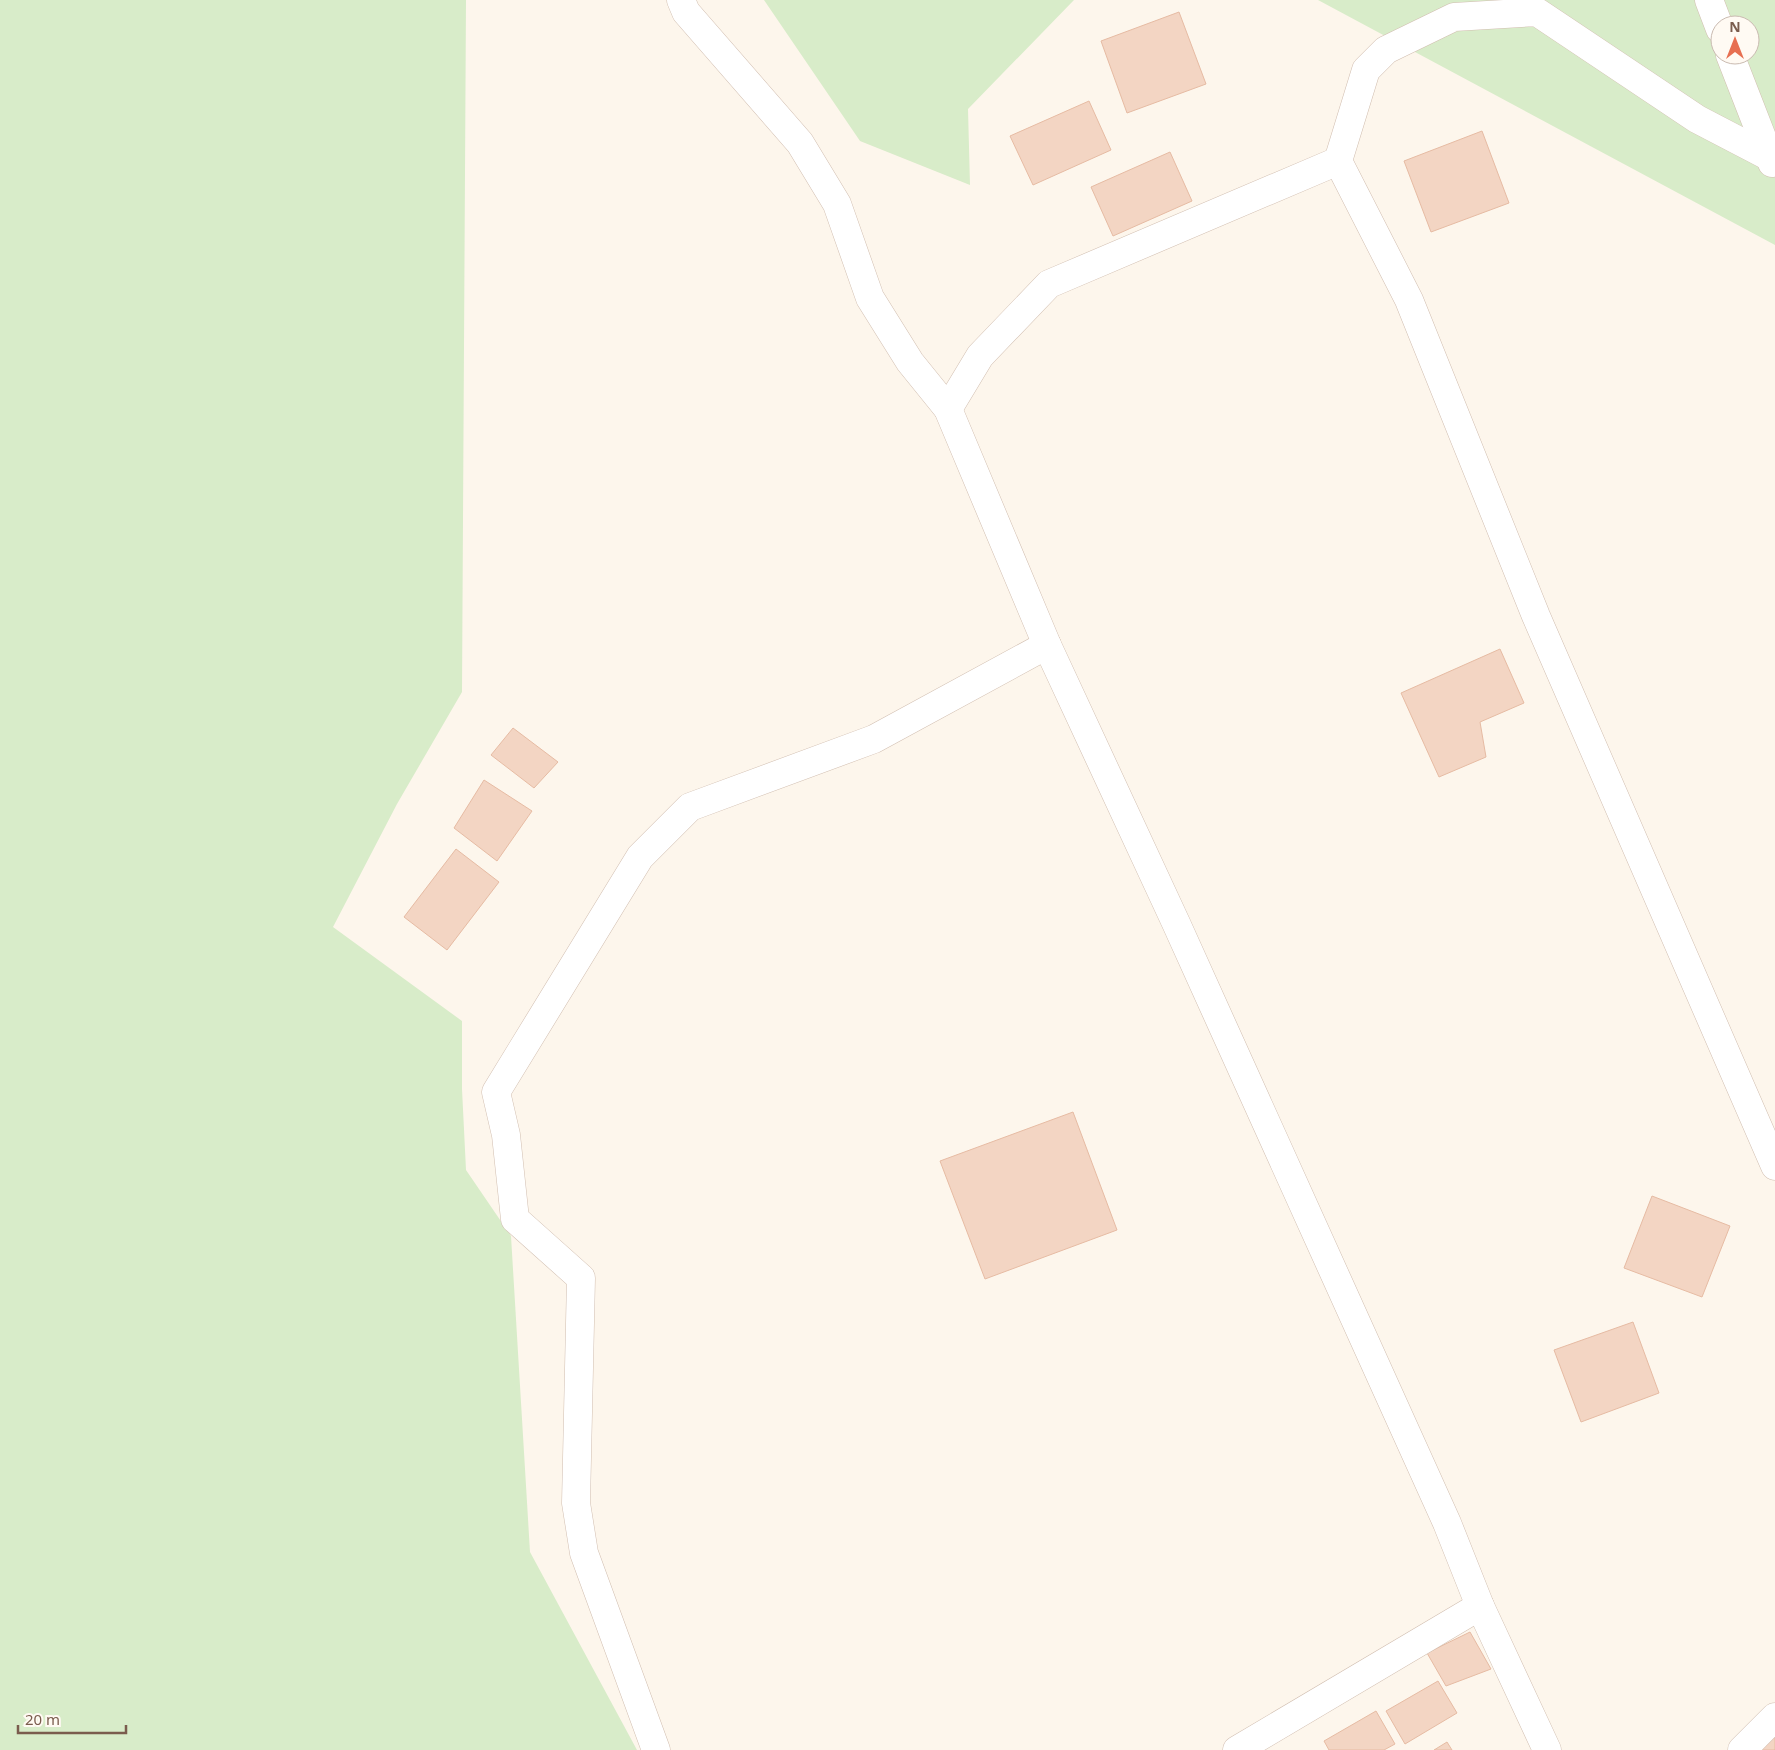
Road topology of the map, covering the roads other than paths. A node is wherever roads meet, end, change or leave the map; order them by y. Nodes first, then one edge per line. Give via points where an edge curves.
1 (681, 0) edge
2 (1709, 0) edge
3 (1715, 15) edge
4 (1734, 65) edge
5 (1338, 161) junction
6 (1772, 162) edge
7 (948, 409) junction
8 (1047, 645) junction
9 (1775, 1166) edge
10 (1480, 1606) junction
11 (1775, 1717) edge
12 (656, 1750) edge
13 (1237, 1750) edge
14 (1548, 1750) edge
15 (1742, 1750) edge

1 - 7 street via 686,12 800,143 837,204 870,298 910,362
2 - 3 street
4 - 6 street
5 - 6 street via 1366,70 1386,50 1454,17 1537,12 1697,119
5 - 7 street via 1049,284 980,356
5 - 9 street via 1409,300 1536,616
7 - 8 street
8 - 10 street via 1447,1523
8 - 12 street via 874,739 690,807 640,857 496,1092 506,1135 515,1219 581,1278 576,1503 584,1553
10 - 13 street
10 - 14 street
11 - 15 street

